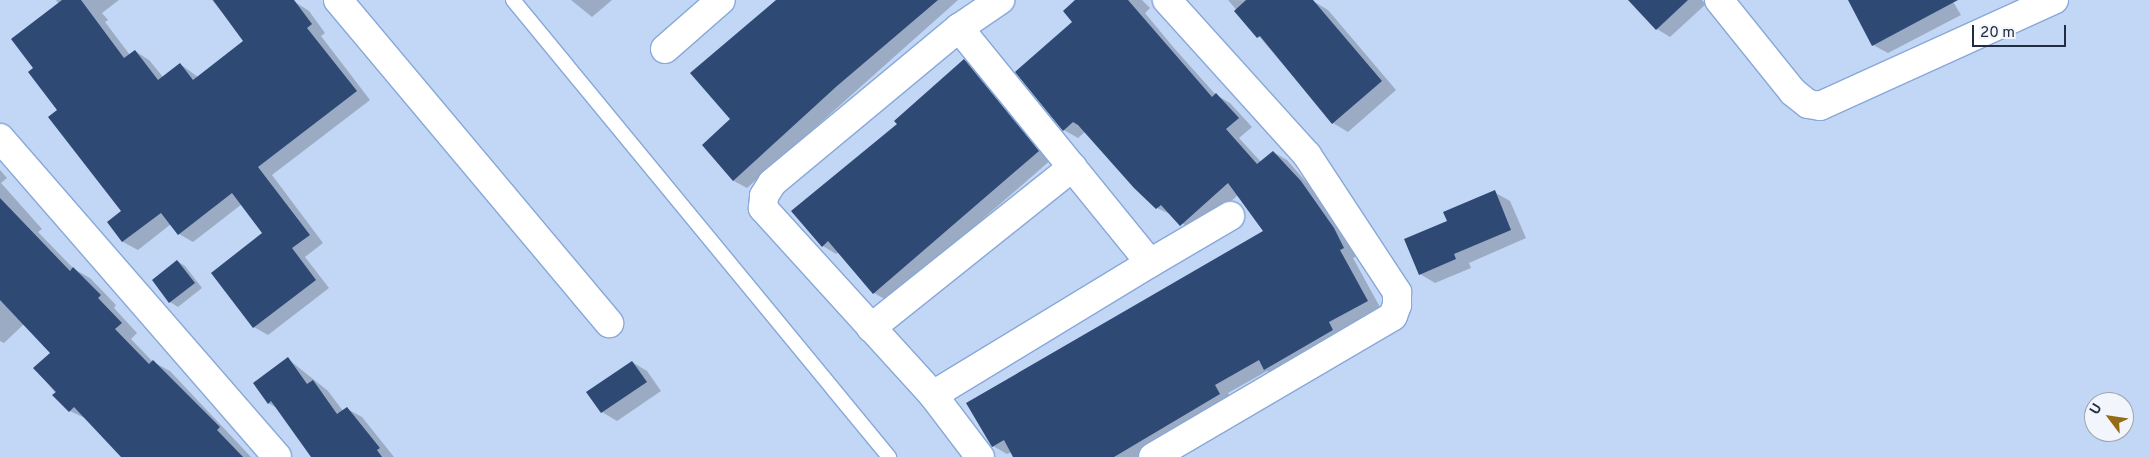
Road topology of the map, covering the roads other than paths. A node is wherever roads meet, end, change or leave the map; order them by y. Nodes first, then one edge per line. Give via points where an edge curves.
1 (338, 0) edge
2 (513, 0) edge
3 (720, 0) edge
4 (1000, 0) edge
5 (1167, 0) edge
6 (1719, 0) edge
7 (2054, 0) edge
8 (959, 28) junction
9 (665, 49) dead end
10 (0, 138) edge
11 (1073, 167) junction
12 (1230, 216) dead end
13 (1150, 263) junction
14 (609, 323) dead end
15 (870, 328) junction
16 (933, 395) junction
17 (277, 457) edge
18 (889, 457) edge
19 (980, 457) edge
20 (1153, 457) edge

1 - 14 street
2 - 18 lane
3 - 9 street
4 - 8 street
5 - 20 street via 1308,155 1397,292 1397,305 1393,316
6 - 7 street via 1792,92 1808,104 1820,106
8 - 11 street
8 - 15 street via 772,183 764,196 763,208
10 - 17 street
11 - 13 street
11 - 15 street
12 - 13 street
13 - 16 street
15 - 16 street
16 - 19 street

